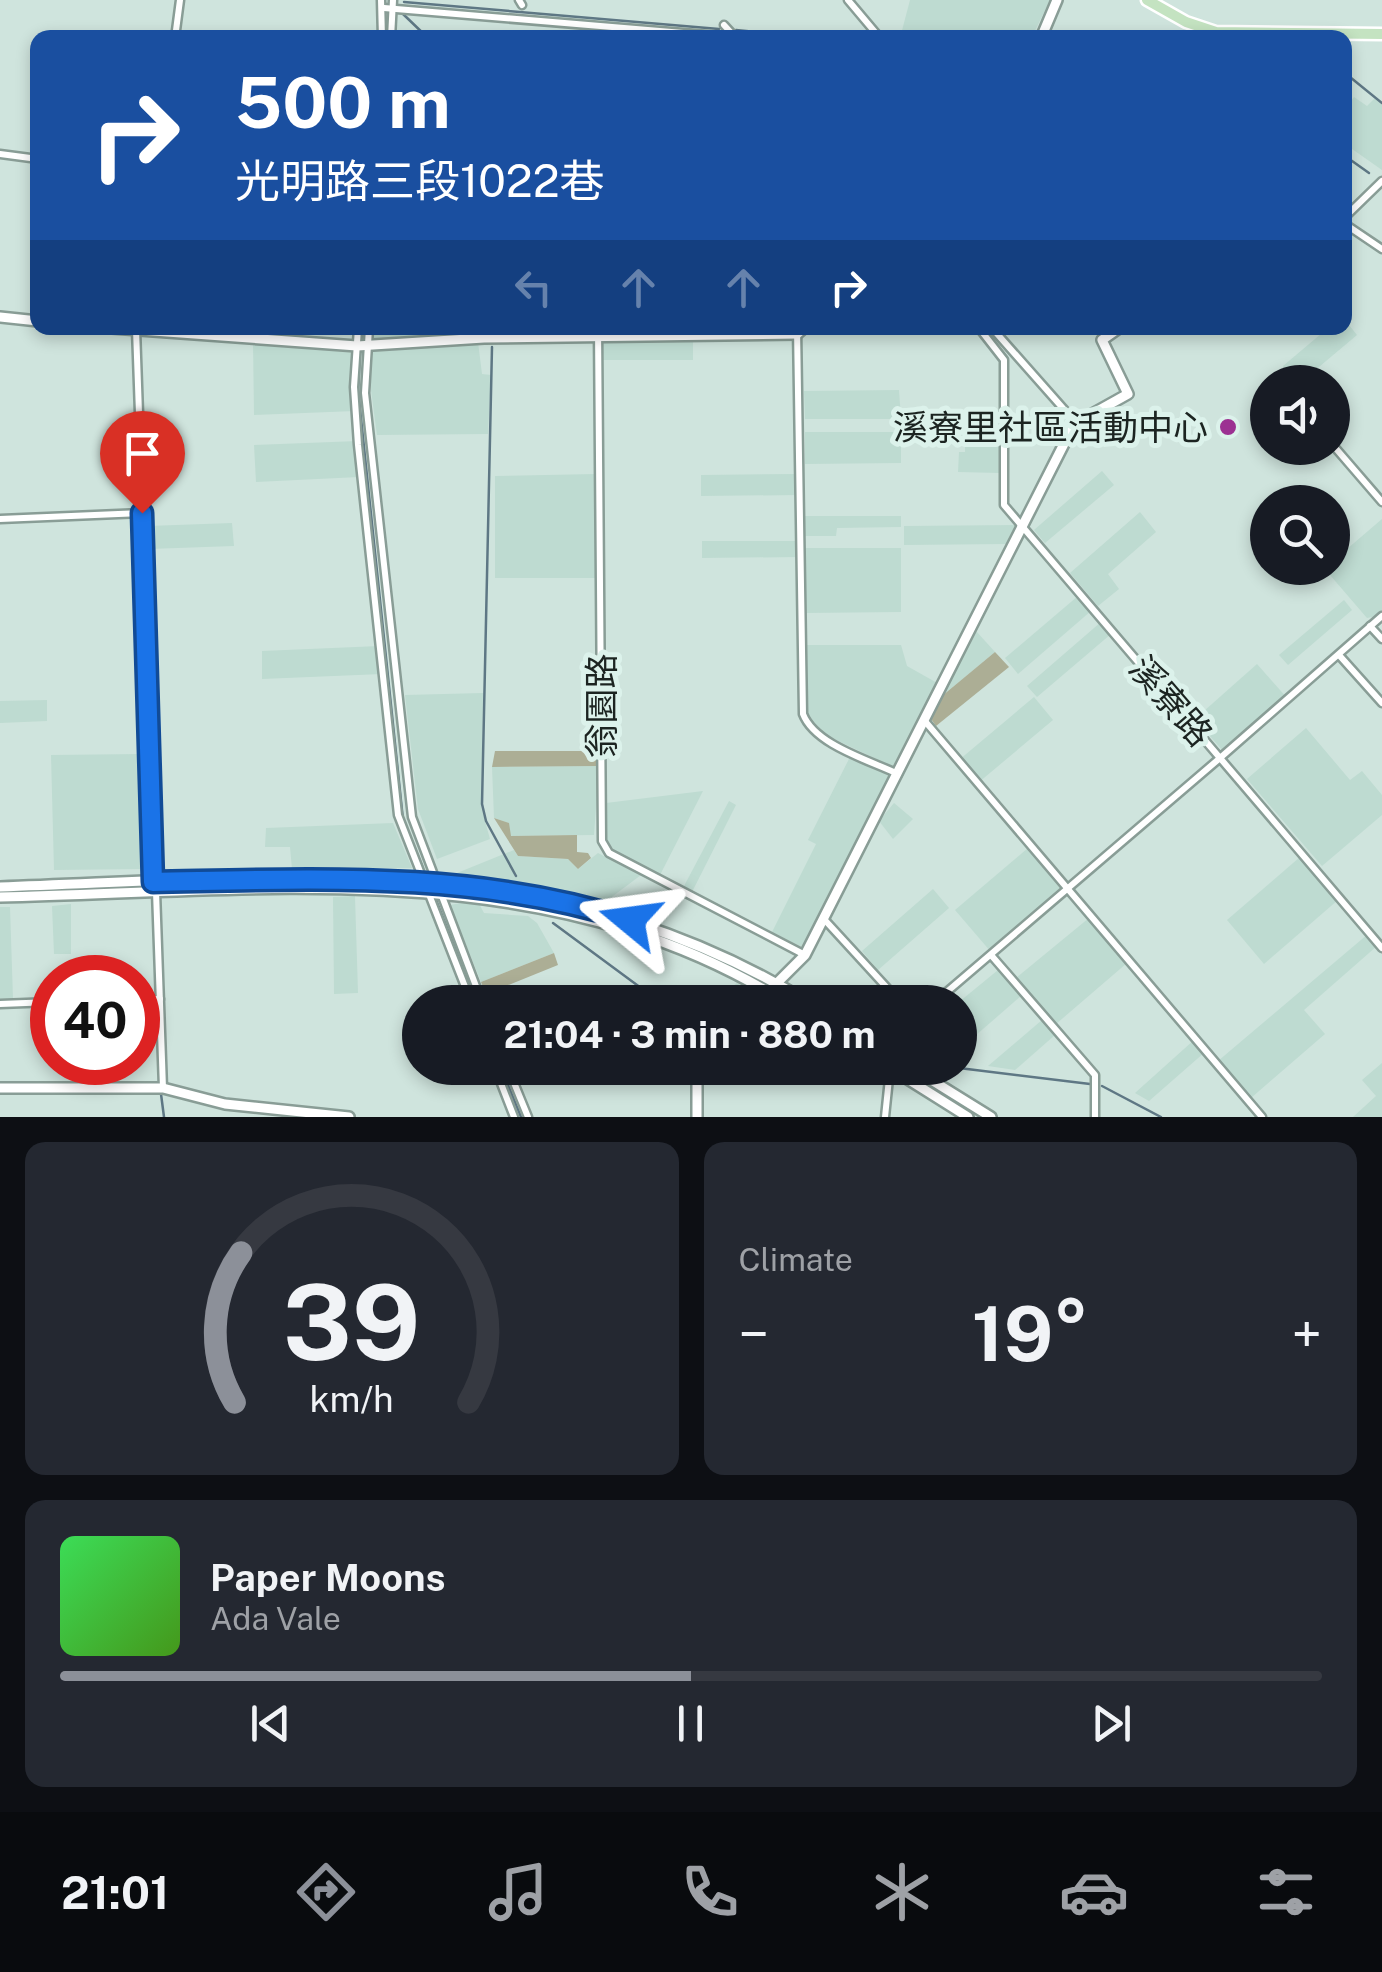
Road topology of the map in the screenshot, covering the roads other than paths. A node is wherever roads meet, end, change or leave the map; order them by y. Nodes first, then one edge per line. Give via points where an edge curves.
1 (180, 0) edge
2 (848, 0) edge
3 (1056, 0) edge
4 (1147, 0) edge
5 (388, 4) edge
6 (594, 24) junction
7 (724, 24) dead end
8 (176, 30) edge
9 (383, 30) edge
10 (390, 30) edge
11 (594, 30) edge
12 (659, 30) edge
13 (729, 30) edge
14 (873, 30) edge
15 (1044, 30) edge
16 (1210, 30) edge
17 (1352, 34) edge
18 (1382, 34) edge
19 (0, 154) edge
20 (30, 158) edge
21 (1382, 182) edge
22 (1352, 213) edge
23 (1352, 225) edge
24 (1382, 249) edge
25 (0, 316) edge
26 (30, 320) edge
27 (136, 335) edge
28 (229, 335) edge
29 (360, 335) edge
30 (366, 335) edge
31 (544, 335) edge
32 (598, 335) edge
33 (799, 335) edge
34 (985, 335) edge
35 (998, 335) edge
36 (1109, 335) edge
37 (362, 345) junction
38 (1076, 423) junction
39 (1350, 465) edge
40 (1382, 502) edge
41 (142, 513) junction
42 (0, 519) edge
43 (1022, 527) junction
44 (1382, 616) edge
45 (1370, 626) junction
46 (1382, 639) edge
47 (1340, 655) junction
48 (1382, 704) edge
49 (924, 720) junction
50 (1220, 758) junction
51 (898, 774) junction
52 (153, 882) junction
53 (430, 886) junction
54 (0, 888) edge
55 (1067, 890) junction
56 (158, 894) junction
57 (0, 897) edge
58 (824, 918) junction
59 (1382, 948) edge
60 (158, 955) edge
61 (805, 955) junction
62 (991, 955) junction
63 (777, 984) joint
64 (465, 985) edge
65 (474, 985) edge
66 (754, 985) edge
67 (885, 985) edge
68 (955, 985) edge
69 (30, 1003) edge
70 (0, 1004) edge
71 (160, 1058) edge
72 (502, 1085) edge
73 (515, 1085) edge
74 (697, 1085) edge
75 (888, 1085) edge
76 (917, 1085) edge
77 (940, 1085) edge
78 (0, 1088) edge
79 (161, 1088) junction
80 (349, 1117) edge
81 (514, 1117) edge
82 (528, 1117) edge
83 (696, 1117) edge
84 (885, 1117) edge
85 (968, 1117) edge
86 (992, 1117) edge
87 (1095, 1117) edge
88 (1262, 1117) edge

1 - 8 street
2 - 14 street
3 - 15 street
4 - 16 main road
5 - 6 street
5 - 9 street
5 - 10 street
6 - 11 street
6 - 12 street
7 - 13 street
17 - 18 main road
19 - 20 street
21 - 22 street
23 - 24 street
25 - 26 street
27 - 41 street
28 - 37 street
29 - 37 street
30 - 37 street
31 - 37 street
32 - 61 street, 翁園路 via 604,848
33 - 51 street via 803,714 826,738
34 - 43 street, 溪寮路 via 1003,354 1002,498
35 - 38 street
36 - 38 street via 1102,340 1128,394
37 - 53 street via 412,817
37 - 53 street via 358,445 398,815
38 - 43 street
39 - 40 street
41 - 42 street
41 - 52 street
43 - 49 street
43 - 50 street, 溪寮路
44 - 45 street, 溪寮路
45 - 46 street
45 - 47 street, 溪寮路
47 - 48 street
47 - 50 street, 溪寮路
49 - 51 street
49 - 55 street
50 - 55 street
50 - 59 street
51 - 58 street
52 - 53 street
52 - 54 street
52 - 56 street
53 - 56 street
53 - 63 street via 529,893 603,911 688,940
53 - 64 street
53 - 65 street
53 - 66 street via 590,918 656,939
55 - 62 street
55 - 88 street
56 - 57 street
56 - 60 street
58 - 61 street
58 - 67 street
61 - 63 street
62 - 68 street
62 - 87 street via 1095,1074
69 - 70 street
71 - 79 street
72 - 81 street
73 - 82 street
74 - 83 street
75 - 84 street
76 - 85 street
77 - 86 street
78 - 79 street
79 - 80 street via 226,1104

